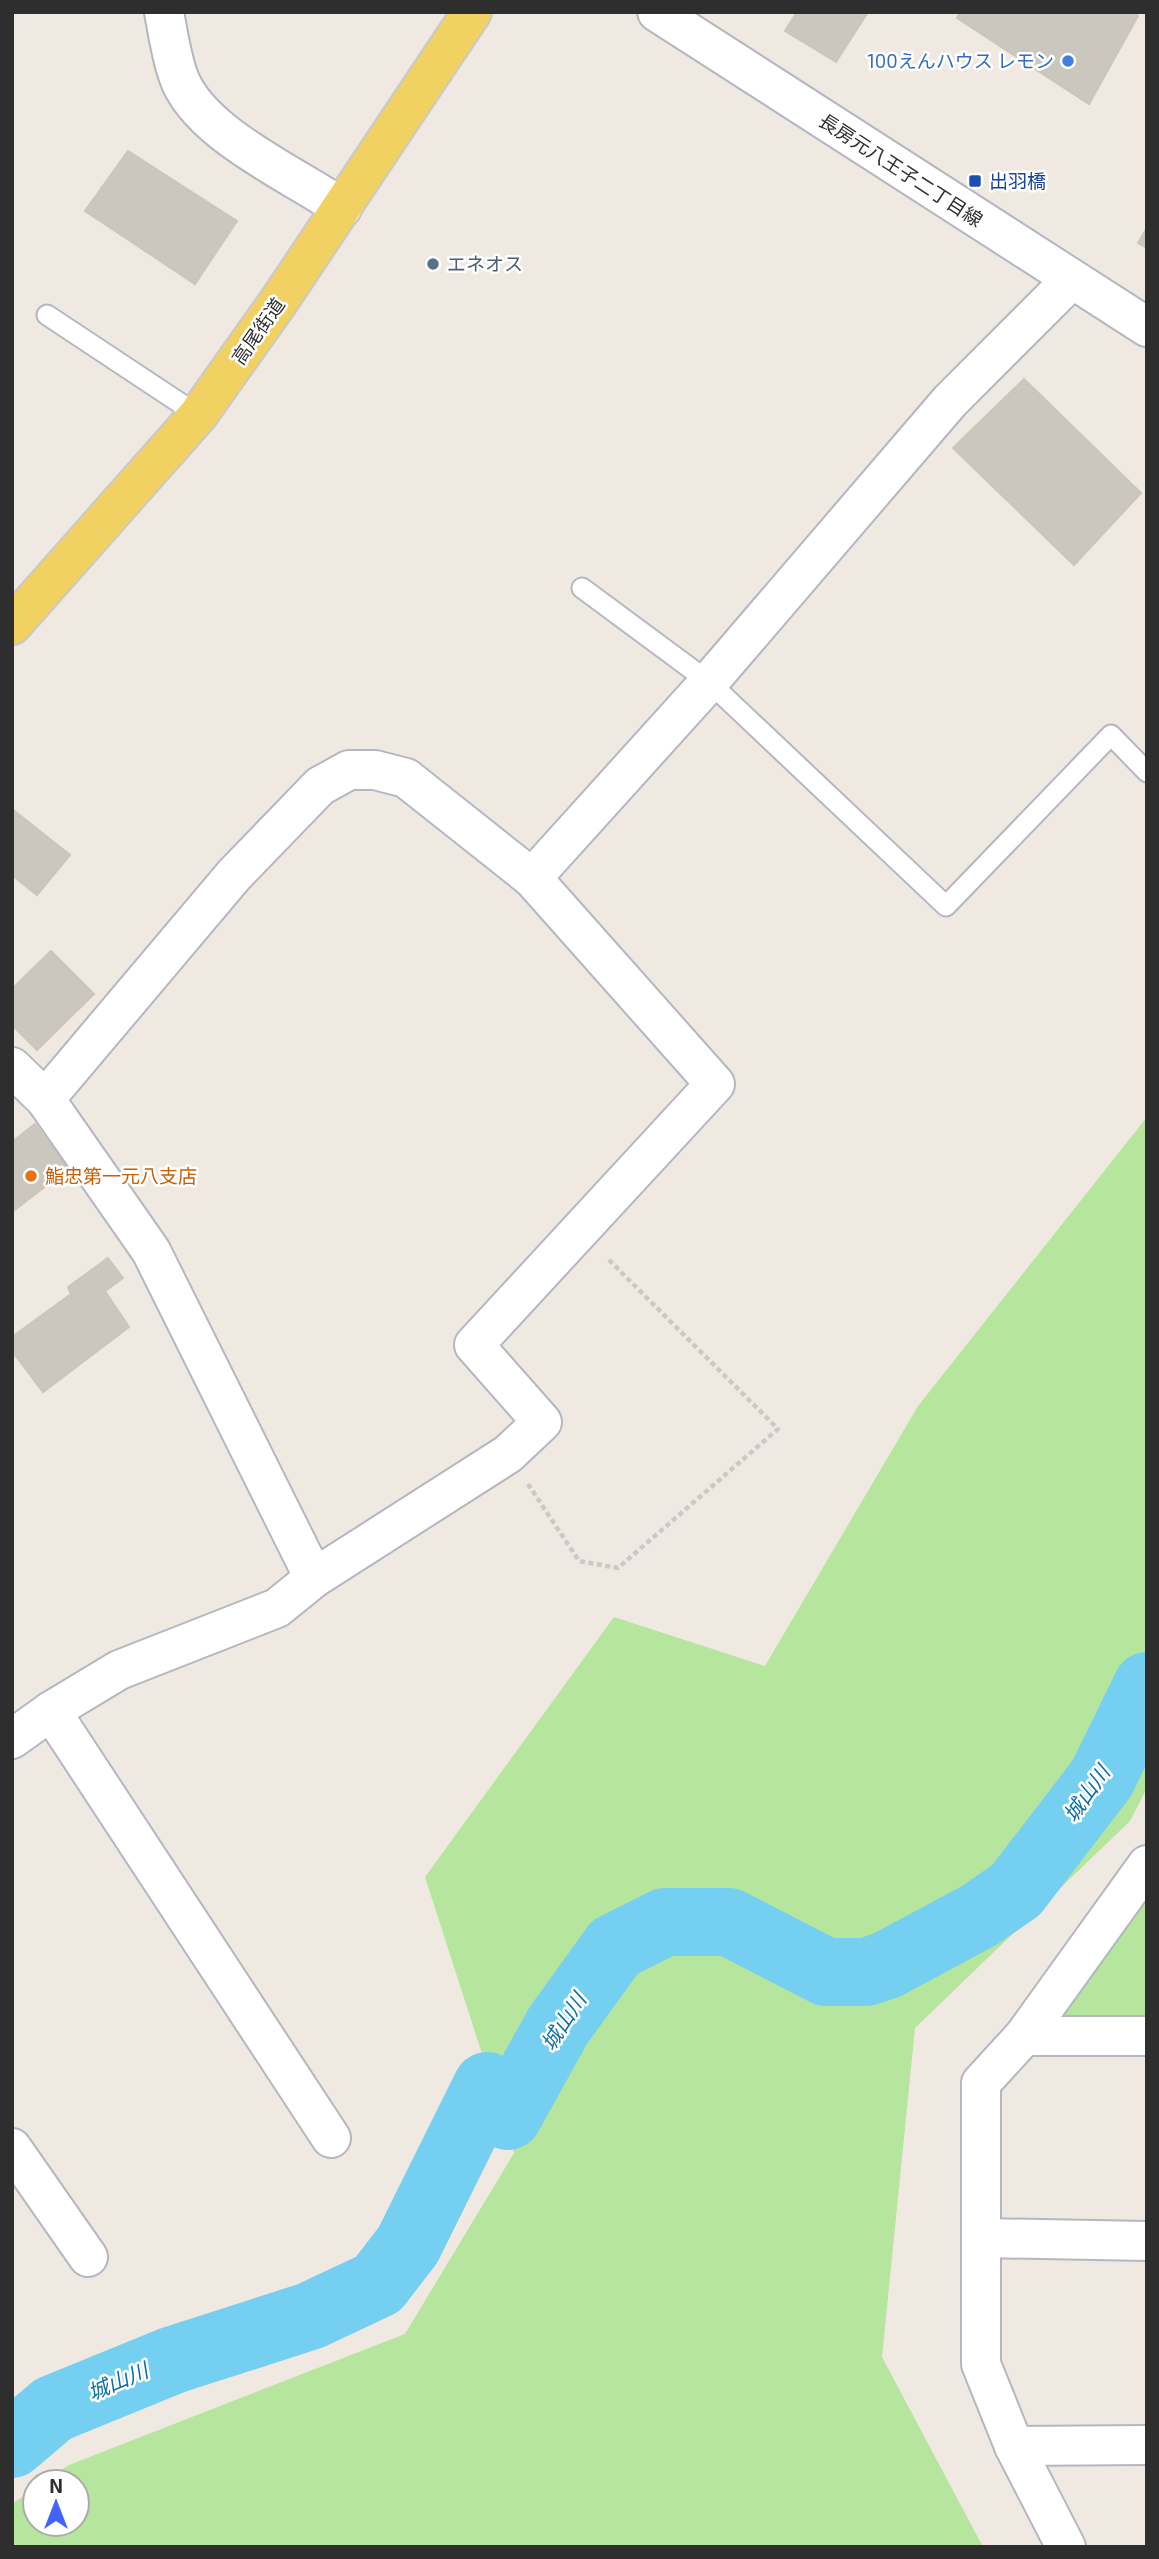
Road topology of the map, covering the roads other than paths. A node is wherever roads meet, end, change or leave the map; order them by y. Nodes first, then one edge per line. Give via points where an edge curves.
1 (164, 12) edge
2 (472, 12) edge
3 (657, 12) edge
4 (342, 208) junction
5 (1071, 280) junction
6 (47, 315) dead end
7 (1147, 327) edge
8 (198, 415) junction
9 (582, 588) dead end
10 (12, 625) edge
11 (709, 682) junction
12 (1147, 772) edge
13 (532, 878) junction
14 (12, 1067) edge
15 (45, 1099) junction
16 (314, 1578) junction
17 (51, 1711) junction
18 (12, 1739) edge
19 (1147, 1865) edge
20 (1024, 2036) junction
21 (1147, 2036) edge
22 (331, 2138) dead end
23 (12, 2148) edge
24 (983, 2238) junction
25 (1147, 2241) edge
26 (88, 2257) dead end
27 (1147, 2445) edge
28 (1014, 2446) junction
29 (1066, 2547) edge

1 - 4 street via 178,78 204,117
2 - 4 main road, 高尾街道
3 - 5 street, 長房元八王子二丁目線
4 - 8 main road, 高尾街道
5 - 7 street, 長房元八王子二丁目線
5 - 11 street via 950,401
6 - 8 lane
8 - 10 main road, 高尾街道
9 - 11 lane
11 - 12 lane via 946,906 1111,734
11 - 13 street
13 - 15 street via 407,778 375,769 349,769 320,786 234,874
13 - 16 street via 715,1084 474,1345 542,1422 508,1454
14 - 15 street
15 - 16 street via 151,1251
16 - 17 street via 277,1608 119,1670
17 - 18 street
17 - 22 street
19 - 20 street
20 - 21 street
20 - 24 street via 981,2083
23 - 26 street
24 - 25 street
24 - 28 street via 981,2364
27 - 28 street
28 - 29 street

